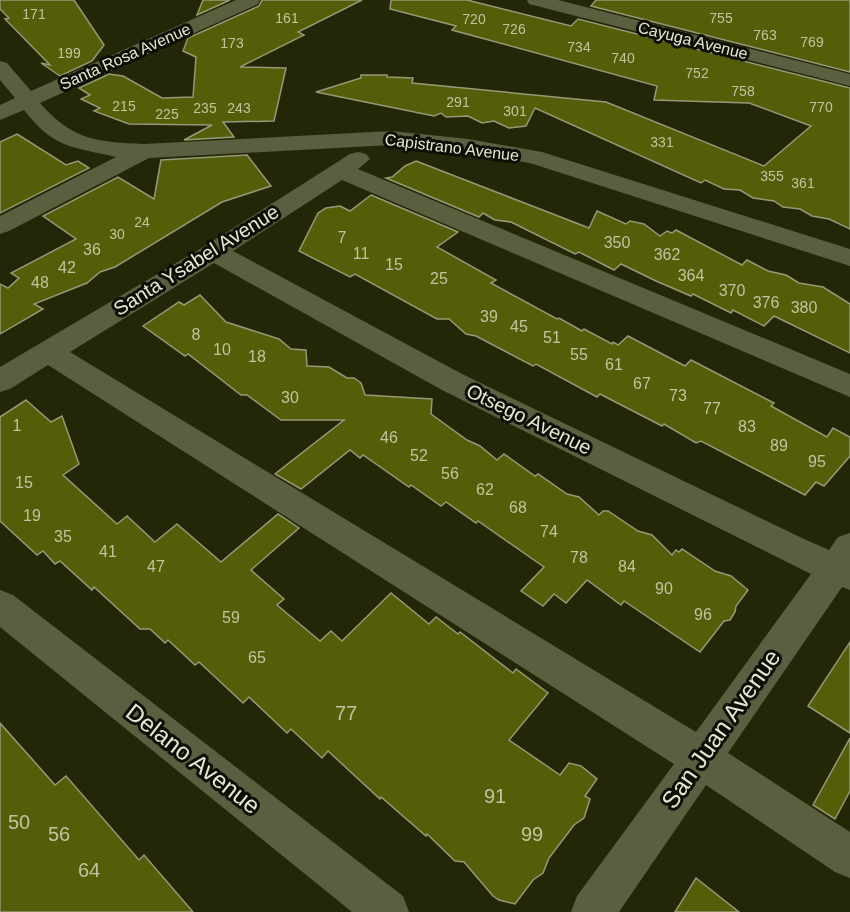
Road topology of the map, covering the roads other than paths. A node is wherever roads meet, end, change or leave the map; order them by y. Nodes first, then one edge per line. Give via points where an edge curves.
1 (251, 0) edge
2 (536, 0) edge
3 (0, 67) edge
4 (850, 80) edge
5 (28, 100) junction
6 (0, 113) edge
7 (392, 138) junction
8 (144, 151) junction
9 (340, 170) junction
10 (0, 226) edge
11 (214, 252) junction
12 (850, 258) edge
13 (47, 351) junction
14 (0, 381) edge
15 (850, 386) edge
16 (845, 563) edge
17 (0, 606) edge
18 (701, 758) junction
19 (850, 857) edge
20 (387, 912) edge
21 (593, 912) edge

1 - 5 street, Santa Rosa Avenue
2 - 4 street, Cayuga Avenue
3 - 5 street, Capistrano Avenue
5 - 6 street, Santa Rosa Avenue
5 - 8 street, Capistrano Avenue via 49,127 68,139 117,150
7 - 8 street, Capistrano Avenue
7 - 9 street, Santa Ysabel Avenue
7 - 12 street, Capistrano Avenue via 534,157
8 - 10 street
9 - 11 street, Santa Ysabel Avenue
9 - 15 street
11 - 13 street, Santa Ysabel Avenue
11 - 16 street, Otsego Avenue via 452,382
13 - 14 street, Santa Ysabel Avenue
13 - 18 street
16 - 18 street, San Juan Avenue
17 - 20 street, Delano Avenue
18 - 19 street
18 - 21 street, San Juan Avenue

